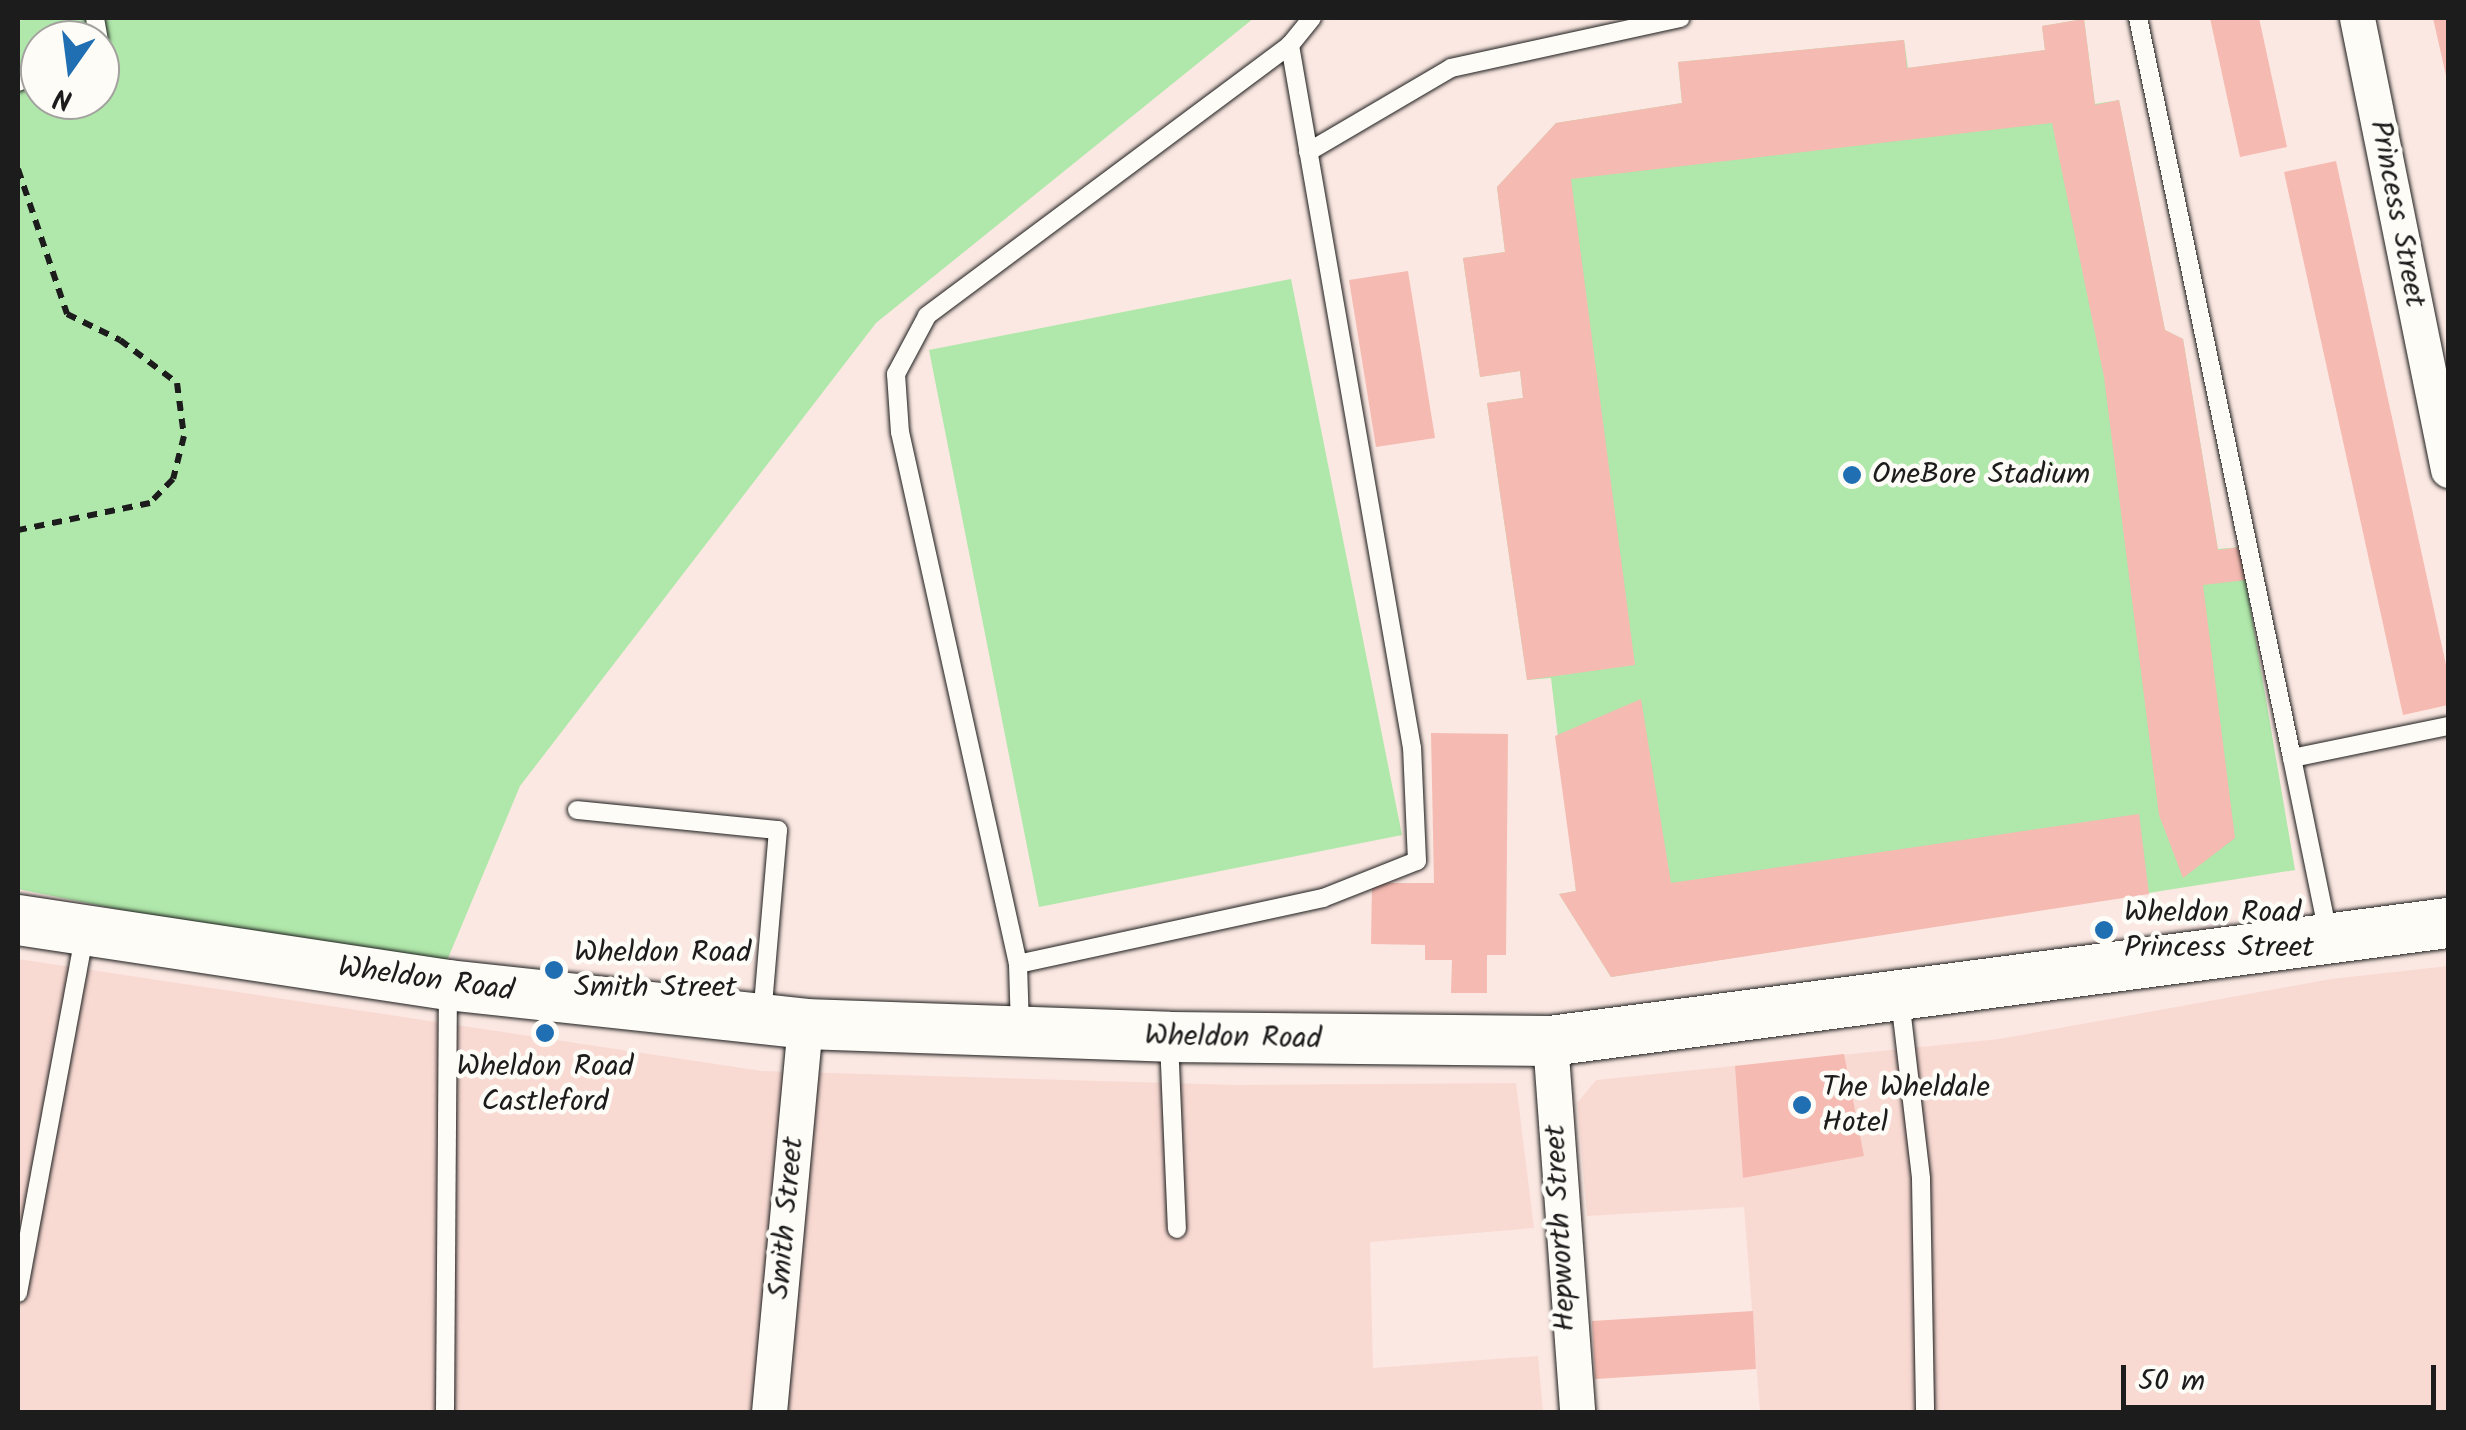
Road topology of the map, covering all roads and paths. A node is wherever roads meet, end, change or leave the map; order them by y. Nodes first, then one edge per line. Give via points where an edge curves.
1 (1312, 18) edge
2 (1681, 18) edge
3 (2138, 18) edge
4 (2358, 18) edge
5 (1290, 45) junction
6 (1308, 152) junction
7 (18, 169) edge
8 (2448, 470) edge
9 (18, 530) edge
10 (2448, 726) edge
11 (2292, 758) junction
12 (577, 810) dead end
13 (18, 920) edge
14 (2448, 923) edge
15 (85, 932) junction
16 (2329, 941) junction
17 (1018, 964) junction
18 (448, 985) junction
19 (1900, 998) junction
20 (783, 1022) junction
21 (1020, 1033) junction
22 (1170, 1037) junction
23 (1550, 1041) junction
24 (1177, 1230) dead end
25 (18, 1293) edge
26 (445, 1412) edge
27 (769, 1412) edge
28 (1577, 1412) edge
29 (1925, 1412) edge

1 - 5 lane
2 - 6 lane via 1451,68
3 - 11 lane
4 - 8 street, Princess Street
5 - 6 lane
5 - 17 lane via 927,316 896,374 900,432
6 - 17 lane via 1412,748 1418,860 1324,898
7 - 9 path via 67,314 120,340 177,383 184,436 173,479 150,503
10 - 11 lane
11 - 16 lane
12 - 20 lane via 778,830
13 - 15 street, Wheldon Road
14 - 16 street, Wheldon Road
15 - 18 street, Wheldon Road
15 - 25 lane
16 - 19 street, Wheldon Road
17 - 21 lane
18 - 20 street, Wheldon Road
18 - 26 lane
19 - 23 street, Wheldon Road
19 - 29 lane via 1921,1178
20 - 21 street, Wheldon Road
20 - 27 street, Smith Street
21 - 22 street, Wheldon Road
22 - 23 street, Wheldon Road
22 - 24 lane
23 - 28 street, Hepworth Street

